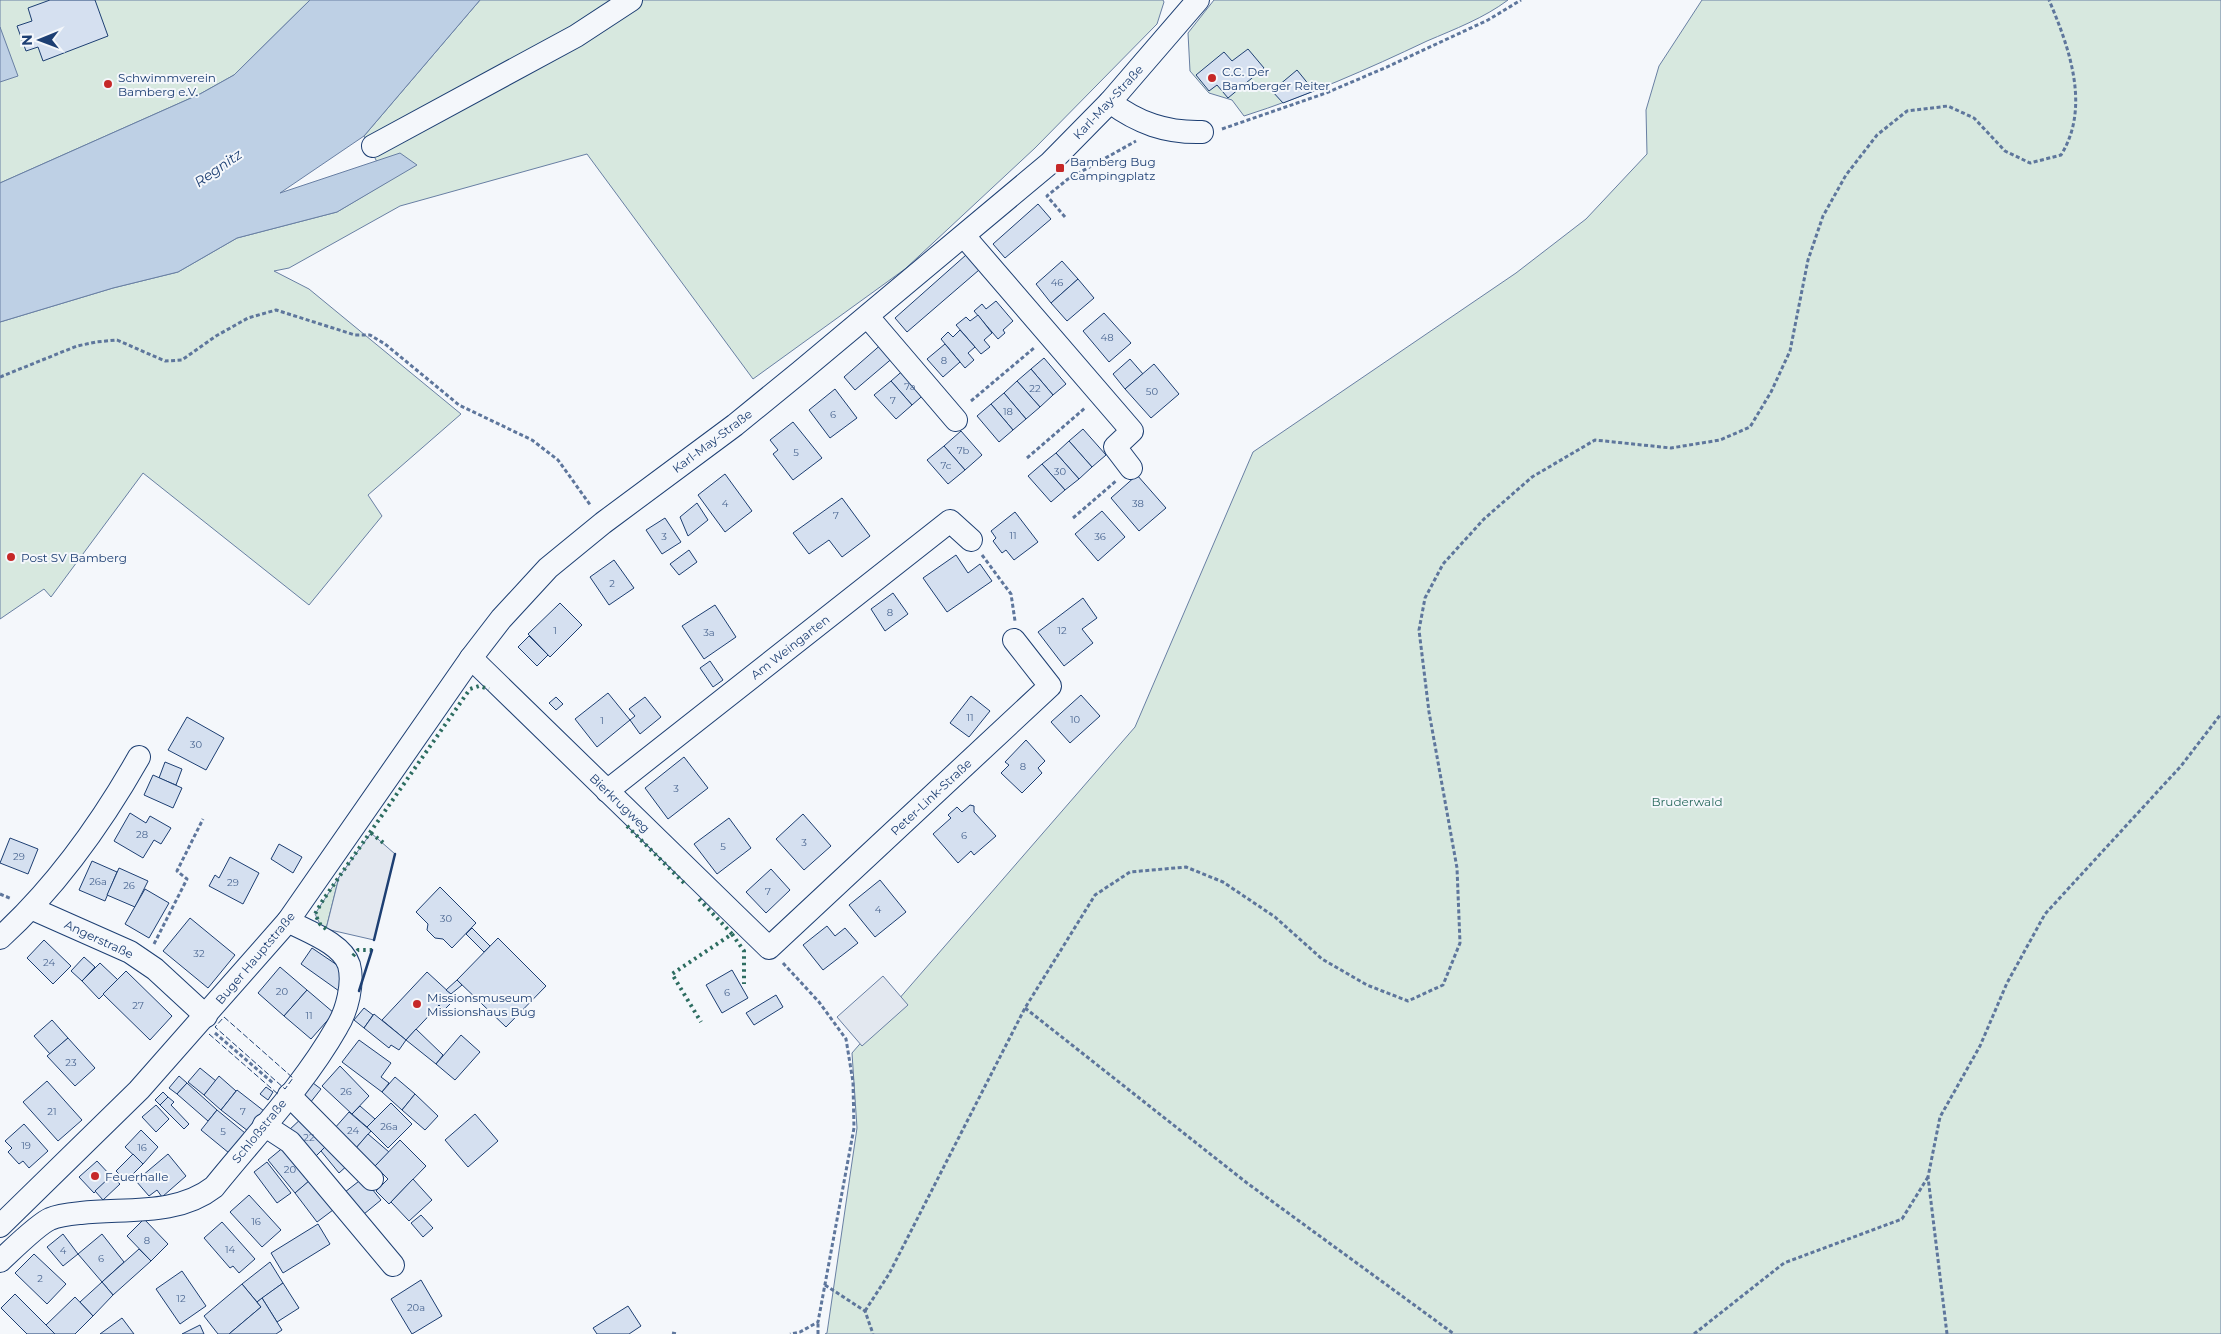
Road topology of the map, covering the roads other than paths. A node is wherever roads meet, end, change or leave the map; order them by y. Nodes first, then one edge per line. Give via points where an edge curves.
1 (631, 0) edge
2 (1198, 0) edge
3 (1180, 9) edge
4 (1110, 102) junction
5 (1202, 132) road end
6 (373, 146) dead end
7 (964, 236) junction
8 (868, 317) junction
9 (956, 420) dead end
10 (1132, 468) road end
11 (971, 540) road end
12 (1014, 640) road end
13 (471, 658) junction
14 (139, 757) dead end
15 (607, 791) junction
16 (33, 908) junction
17 (288, 921) junction
18 (0, 938) edge
19 (769, 948) joint
20 (204, 1018) junction
21 (288, 1096) junction
22 (264, 1125) junction
23 (372, 1179) dead end
24 (29, 1198) junction
25 (49, 1219) junction
26 (0, 1226) edge
27 (0, 1261) edge
28 (393, 1265) dead end

1 - 6 street via 576,36
2 - 3 street, Karl-May-Straße
3 - 4 street, Karl-May-Straße
4 - 5 street via 1150,126
4 - 7 street, Karl-May-Straße via 1050,163
7 - 8 street, Karl-May-Straße
7 - 10 street via 1132,431 1115,447
8 - 9 street
8 - 13 street, Karl-May-Straße via 548,568 500,620
11 - 15 street, Am Weingarten via 950,522
12 - 19 street, Peter-Link-Straße via 1050,686
13 - 15 street, Bierkrugweg
13 - 17 street, Buger Hauptstraße
14 - 16 street via 117,797 82,848
15 - 19 street, Bierkrugweg
16 - 18 street
16 - 20 street, Angerstraße via 130,952 145,962
17 - 20 street, Buger Hauptstraße
17 - 21 street, Schloßstraße via 336,947 348,963 351,977 347,1002 338,1026
20 - 24 street, Buger Hauptstraße via 139,1090
21 - 22 street, Schloßstraße
21 - 23 street
22 - 25 street, Schloßstraße via 214,1187 200,1198 152,1209 82,1213
22 - 28 street via 290,1142
24 - 25 street
24 - 26 street, Buger Hauptstraße
25 - 27 street

